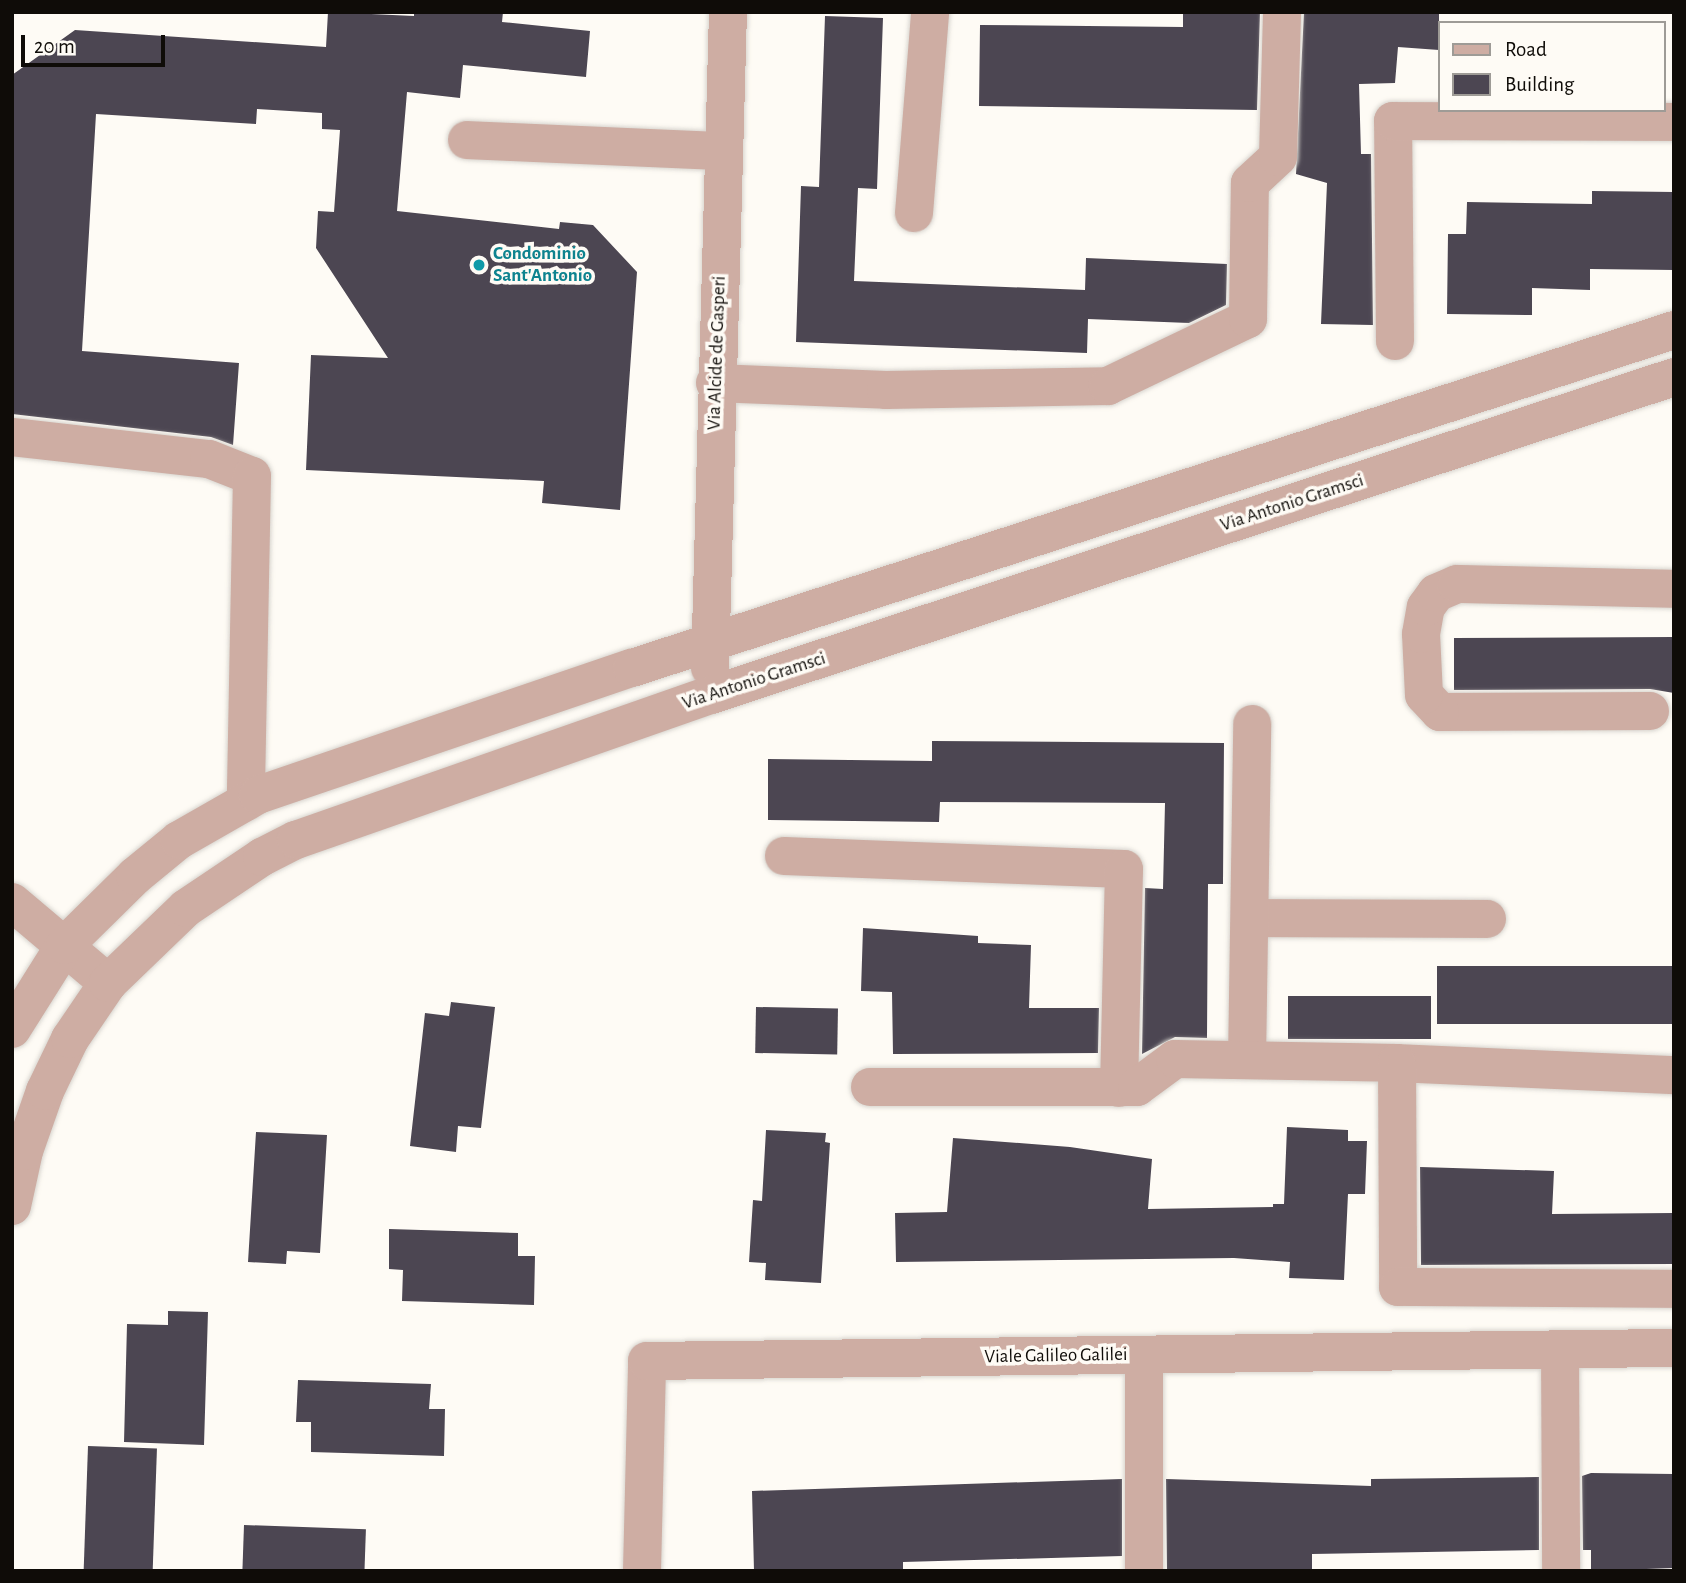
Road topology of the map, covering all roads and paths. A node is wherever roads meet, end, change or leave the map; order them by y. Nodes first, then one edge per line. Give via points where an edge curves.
1 (728, 12) edge
2 (930, 12) edge
3 (1282, 12) edge
4 (1674, 122) edge
5 (467, 139) dead end
6 (723, 151) junction
7 (914, 213) dead end
8 (1674, 330) edge
9 (1395, 341) dead end
10 (1674, 377) edge
11 (715, 383) junction
12 (12, 437) edge
13 (1674, 589) edge
14 (710, 643) junction
15 (711, 695) junction
16 (1650, 711) dead end
17 (1252, 724) dead end
18 (246, 802) junction
19 (784, 856) dead end
20 (12, 902) edge
21 (1250, 918) junction
22 (1487, 919) dead end
23 (65, 945) junction
24 (108, 983) junction
25 (12, 1029) edge
26 (1247, 1060) junction
27 (1397, 1063) junction
28 (1674, 1075) edge
29 (870, 1087) dead end
30 (1119, 1088) junction
31 (12, 1206) edge
32 (1674, 1289) edge
33 (1674, 1348) edge
34 (1560, 1350) junction
35 (1144, 1355) junction
36 (642, 1571) edge
37 (1143, 1571) edge
38 (1560, 1571) edge

1 - 6 street, Via Alcide de Gasperi
2 - 7 street
3 - 11 street via 1278,157 1250,183 1248,320 1108,386 886,390
4 - 9 street via 1393,121
5 - 6 street
6 - 11 street, Via Alcide de Gasperi
8 - 14 street
10 - 15 street, Via Antonio Gramsci
11 - 14 street, Via Alcide de Gasperi
12 - 18 street via 209,459 252,476
13 - 16 street via 1457,584 1437,593 1426,607 1421,634 1424,695 1440,712
14 - 15 street, Via Alcide de Gasperi
14 - 18 street via 296,779
15 - 24 street, Via Antonio Gramsci via 296,840 224,879 186,908
17 - 21 street
18 - 23 street via 170,848
19 - 30 street via 1124,869
20 - 23 street
21 - 22 street
21 - 26 street
23 - 24 street
23 - 25 street
24 - 31 street, Via Antonio Gramsci via 70,1039 45,1091 24,1150
26 - 27 street
26 - 30 street via 1175,1059 1137,1087
27 - 28 street
27 - 32 street via 1398,1287
29 - 30 street
33 - 34 street, Viale Galileo Galilei
34 - 35 street, Viale Galileo Galilei
34 - 38 street
35 - 36 street, Viale Galileo Galilei via 647,1361
35 - 37 street

